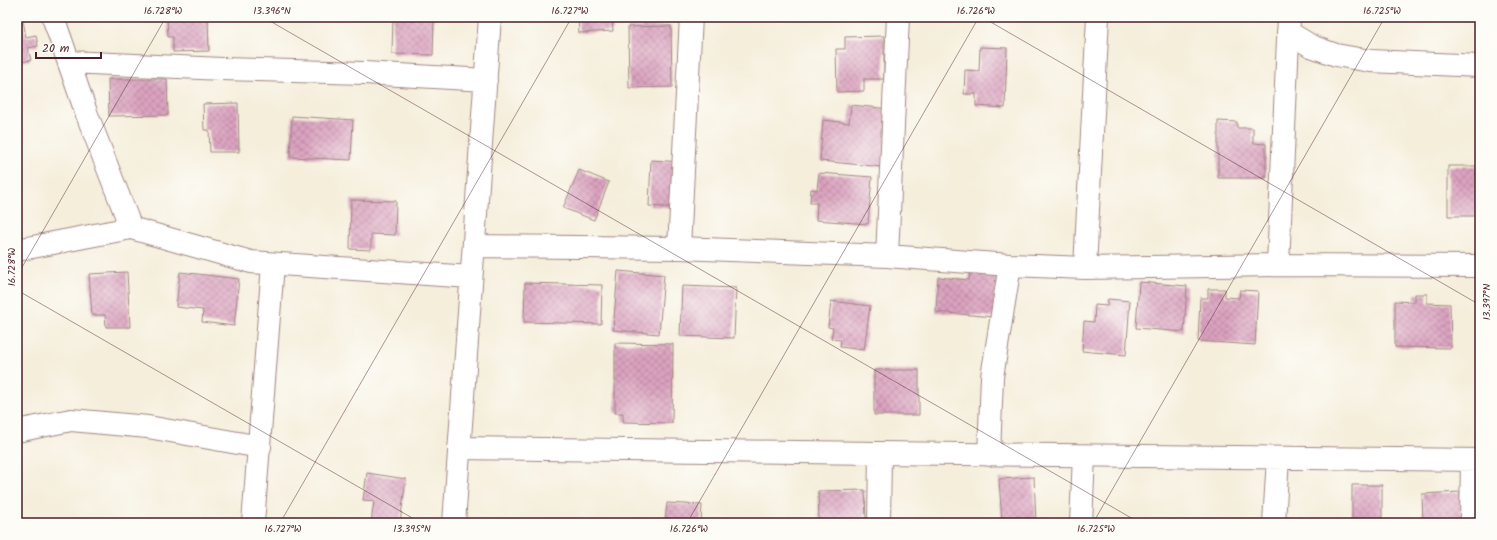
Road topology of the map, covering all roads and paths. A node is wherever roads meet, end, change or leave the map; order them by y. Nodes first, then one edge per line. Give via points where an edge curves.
1 (53, 17) edge
2 (490, 17) edge
3 (691, 17) edge
4 (898, 17) edge
5 (1098, 17) edge
6 (1288, 24) edge
7 (69, 62) junction
8 (1480, 66) edge
9 (486, 80) junction
10 (131, 228) junction
11 (474, 246) junction
12 (679, 248) junction
13 (17, 250) edge
14 (887, 256) junction
15 (273, 264) junction
16 (1010, 265) junction
17 (1278, 265) junction
18 (1480, 266) edge
19 (1085, 268) junction
20 (471, 277) junction
21 (17, 431) edge
22 (260, 446) junction
23 (459, 448) junction
24 (880, 453) junction
25 (989, 455) junction
26 (1084, 456) junction
27 (1278, 458) junction
28 (1476, 460) edge
29 (253, 523) edge
30 (454, 523) edge
31 (879, 523) edge
32 (1081, 523) edge
33 (1274, 523) edge
34 (1471, 523) edge

1 - 7 street
2 - 9 street
3 - 12 street
4 - 14 street
5 - 19 street
6 - 8 street via 1311,46 1336,55 1370,61
6 - 17 street
7 - 9 street
7 - 10 street
9 - 11 street
10 - 13 street
10 - 15 street via 251,262
11 - 12 street
11 - 20 street
12 - 14 street
14 - 16 street
15 - 20 street
15 - 22 street
16 - 19 street
16 - 25 street via 992,377
17 - 18 street
17 - 19 street
20 - 23 street
21 - 22 street via 71,420 148,426
22 - 29 street
23 - 24 street
23 - 30 street
24 - 25 street
24 - 31 street
25 - 26 street
26 - 27 street
26 - 32 street
27 - 28 street
27 - 33 street
28 - 34 street

